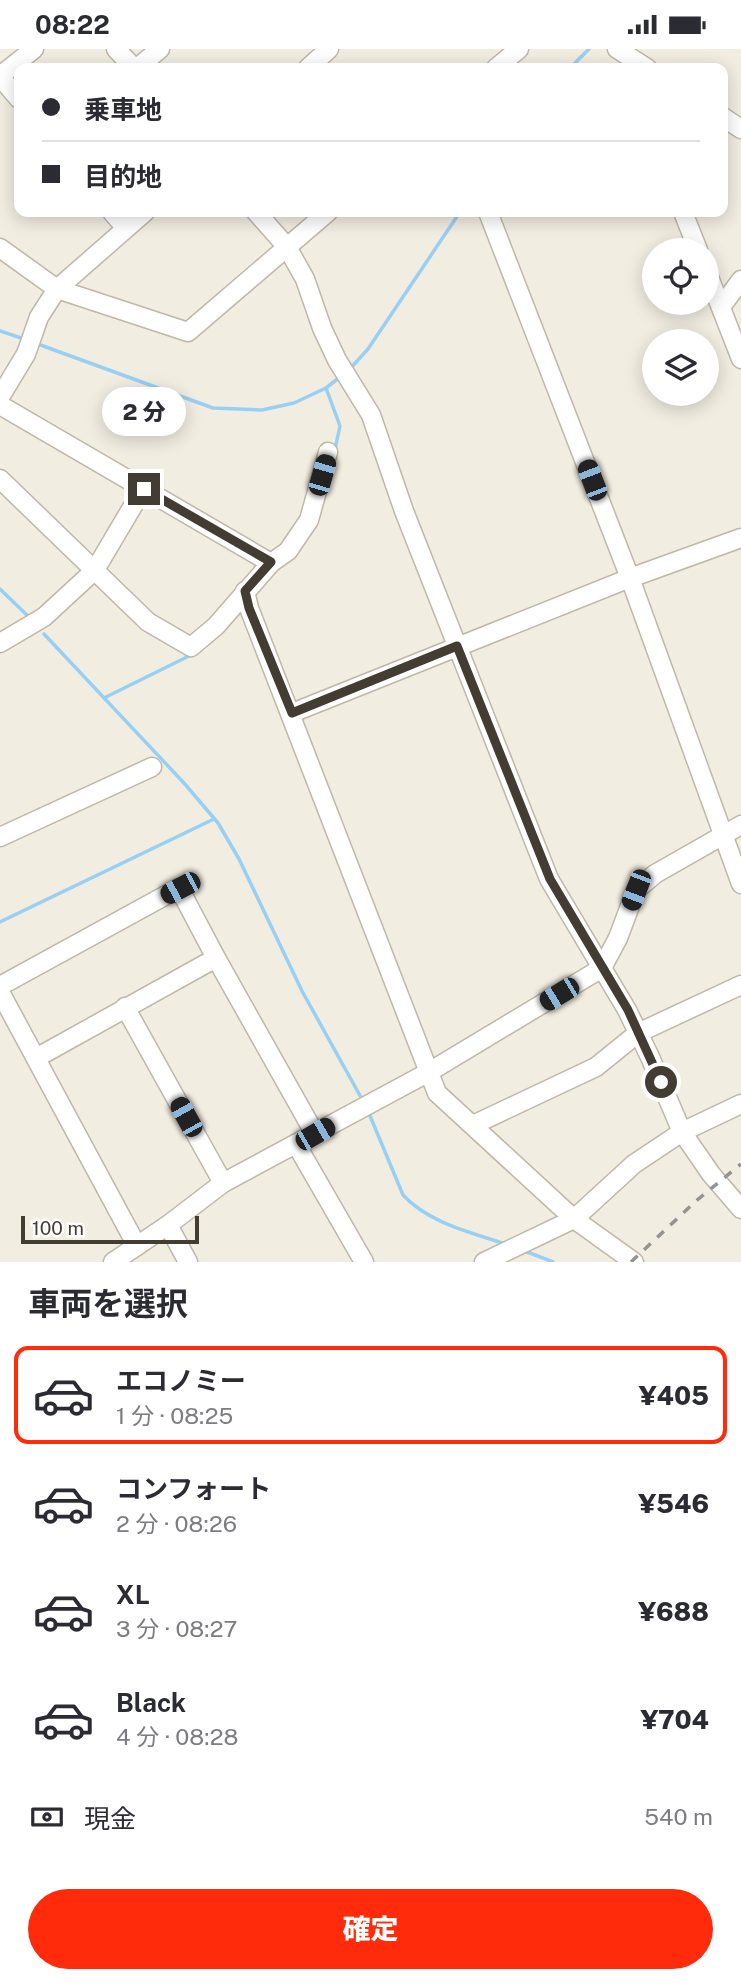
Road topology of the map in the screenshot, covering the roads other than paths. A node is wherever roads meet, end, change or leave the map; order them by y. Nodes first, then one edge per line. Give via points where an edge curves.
1 (34, 49) edge
2 (116, 49) edge
3 (160, 49) edge
4 (329, 49) edge
5 (519, 49) edge
6 (617, 49) edge
7 (16, 63) edge
8 (131, 63) edge
9 (142, 63) edge
10 (313, 63) edge
11 (502, 63) edge
12 (639, 63) edge
13 (14, 65) edge
14 (0, 76) edge
15 (14, 93) edge
16 (116, 217) edge
17 (138, 217) edge
18 (261, 217) edge
19 (322, 217) edge
20 (490, 217) edge
21 (685, 217) edge
22 (125, 227) junction
23 (693, 238) edge
24 (288, 247) junction
25 (0, 248) edge
26 (741, 280) edge
27 (57, 289) junction
28 (719, 302) edge
29 (721, 307) junction
30 (741, 359) edge
31 (0, 397) edge
32 (0, 405) edge
33 (328, 453) dead end
34 (0, 479) edge
35 (144, 489) junction
36 (741, 538) edge
37 (271, 562) junction
38 (95, 570) junction
39 (630, 578) junction
40 (245, 591) junction
41 (0, 643) edge
42 (457, 646) junction
43 (292, 713) junction
44 (152, 767) dead end
45 (741, 825) edge
46 (724, 834) junction
47 (0, 837) edge
48 (741, 884) edge
49 (216, 958) junction
50 (602, 968) junction
51 (741, 985) edge
52 (0, 986) edge
53 (0, 992) edge
54 (125, 1007) junction
55 (638, 1033) junction
56 (36, 1058) junction
57 (429, 1072) junction
58 (741, 1104) edge
59 (473, 1125) junction
60 (681, 1132) junction
61 (315, 1134) junction
62 (296, 1144) junction
63 (223, 1183) junction
64 (741, 1209) edge
65 (574, 1219) junction
66 (168, 1225) junction
67 (137, 1246) junction
68 (507, 1257) edge
69 (113, 1262) edge
70 (188, 1262) edge
71 (364, 1262) edge
72 (484, 1262) edge
73 (634, 1262) edge

1 - 7 street
2 - 8 street
3 - 9 street
4 - 10 street
5 - 11 street
6 - 12 street
13 - 14 street
14 - 15 street
16 - 22 street
17 - 22 street
18 - 24 street
19 - 24 street
20 - 39 street
21 - 23 street
22 - 27 street
24 - 27 street via 188,332
24 - 42 street via 337,361 371,415
25 - 27 street
26 - 29 street
27 - 31 street
28 - 29 street
29 - 30 street
32 - 35 street
33 - 37 street via 309,520 288,551
34 - 38 street
35 - 37 street
35 - 38 street
36 - 39 street
37 - 40 street
38 - 40 street via 148,622 191,647
38 - 41 street via 44,617
39 - 42 street
39 - 46 street
40 - 43 street
42 - 43 street
42 - 50 street via 550,879
43 - 57 street
44 - 47 street
45 - 46 street
46 - 48 street
46 - 50 street via 636,890
49 - 52 street via 180,888
49 - 54 street
49 - 61 street
50 - 55 street
50 - 57 street
51 - 55 street
53 - 56 street
54 - 56 street
54 - 63 street
55 - 59 street via 596,1067
55 - 60 street
56 - 67 street
57 - 59 street via 437,1093
57 - 61 street
58 - 60 street
59 - 65 street
60 - 64 street
60 - 65 street via 634,1164
61 - 62 street
62 - 63 street
62 - 71 street
63 - 66 street
65 - 68 street via 523,1243
65 - 73 street
66 - 67 street
66 - 70 street
67 - 69 street
68 - 72 street

